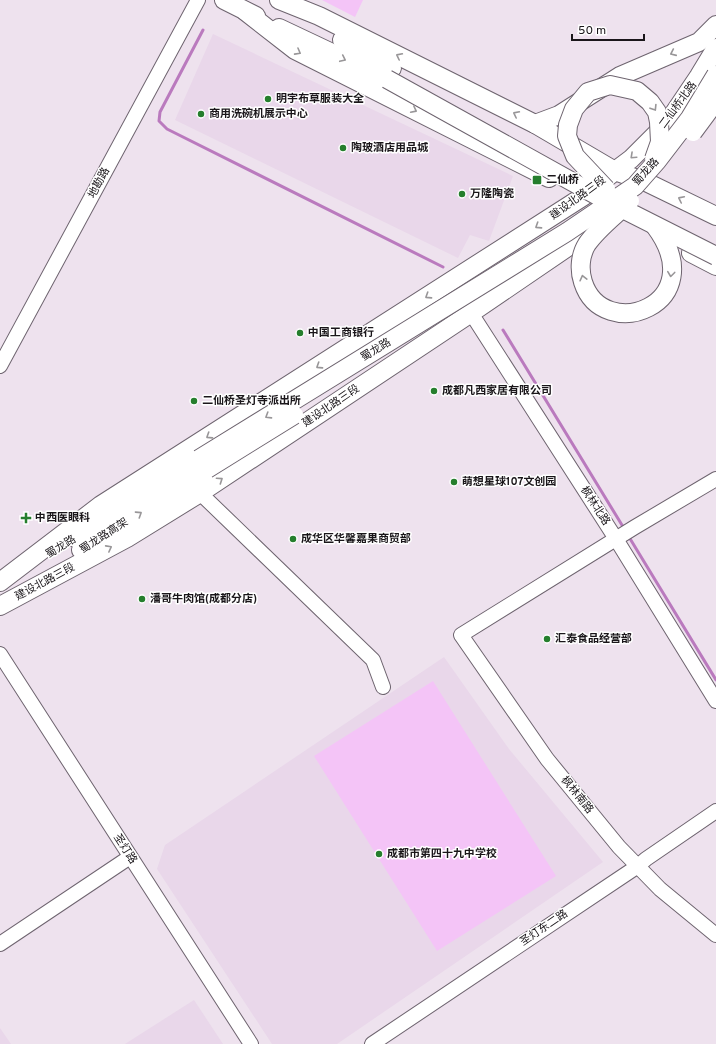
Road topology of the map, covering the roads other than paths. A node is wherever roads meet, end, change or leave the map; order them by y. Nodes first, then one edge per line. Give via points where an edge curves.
1 (198, 0) edge
2 (224, 0) edge
3 (270, 0) edge
4 (279, 0) edge
5 (245, 11) junction
6 (716, 25) edge
7 (716, 48) edge
8 (390, 74) junction
9 (716, 75) edge
10 (716, 85) edge
11 (716, 101) edge
12 (535, 124) junction
13 (615, 170) junction
14 (646, 182) junction
15 (584, 196) junction
16 (618, 200) junction
17 (716, 216) edge
18 (654, 225) junction
19 (716, 242) edge
20 (716, 256) edge
21 (716, 266) edge
22 (472, 313) junction
23 (0, 366) edge
24 (203, 464) junction
25 (716, 479) edge
26 (200, 493) junction
27 (619, 537) junction
28 (0, 582) edge
29 (0, 586) edge
30 (0, 604) edge
31 (0, 654) edge
32 (383, 687) dead end
33 (716, 701) edge
34 (716, 811) edge
35 (130, 857) junction
36 (638, 866) junction
37 (716, 935) edge
38 (0, 944) edge
39 (251, 1044) edge
40 (372, 1044) edge

1 - 23 street, 地勘路
2 - 5 main road
3 - 8 main road
12 -> 4 main road via 319,16
5 -> 8 main road
5 -> 15 main road via 295,50
6 -> 12 main road via 699,42 620,76 559,115
7 -> 13 main road, 二仙桥北路 via 668,122 631,159
8 - 16 main road, bridge
8 - 18 main road, bridge via 605,200
9 - 16 main road, 蜀龙路, bridge via 690,118 657,161 635,186
10 - 14 main road, 二仙桥北路 via 689,126
11 - 16 main road, 蜀龙路, bridge via 654,181
12 - 13 main road
13 - 14 main road
13 - 15 main road, 建设北路三段
14 - 16 main road, 建设北路三段
17 -> 14 main road
15 - 16 main road
15 -> 28 main road, 建设北路三段 via 101,505
16 -> 16 main road, bridge via 575,156 567,136 574,109 588,92 610,85 637,91 653,107 660,122 660,142 655,158
18 -> 16 main road, bridge via 672,259 672,275 668,289 647,309 634,313 619,313 605,308 594,300 585,288 581,260 586,245 597,233
16 - 19 main road, bridge
16 - 21 main road
16 - 22 main road, 建设北路三段
16 - 24 main road, 蜀龙路, bridge
18 - 20 main road, bridge
26 -> 22 main road, 建设北路三段
22 - 27 street, 枫林北路
24 - 29 main road, 蜀龙路
30 -> 24 main road, 蜀龙路高架
25 - 27 street
30 -> 26 main road, 建设北路三段 via 127,538
26 - 32 street via 373,660
27 - 33 street, 枫林北路
27 - 36 street, 枫林南路 via 461,635 548,759
31 - 35 street, 圣灯路
34 - 36 street, 圣灯东二路
35 - 38 street
35 - 39 street, 圣灯路
36 - 37 street, 枫林南路 via 660,889
36 - 40 street, 圣灯东二路

